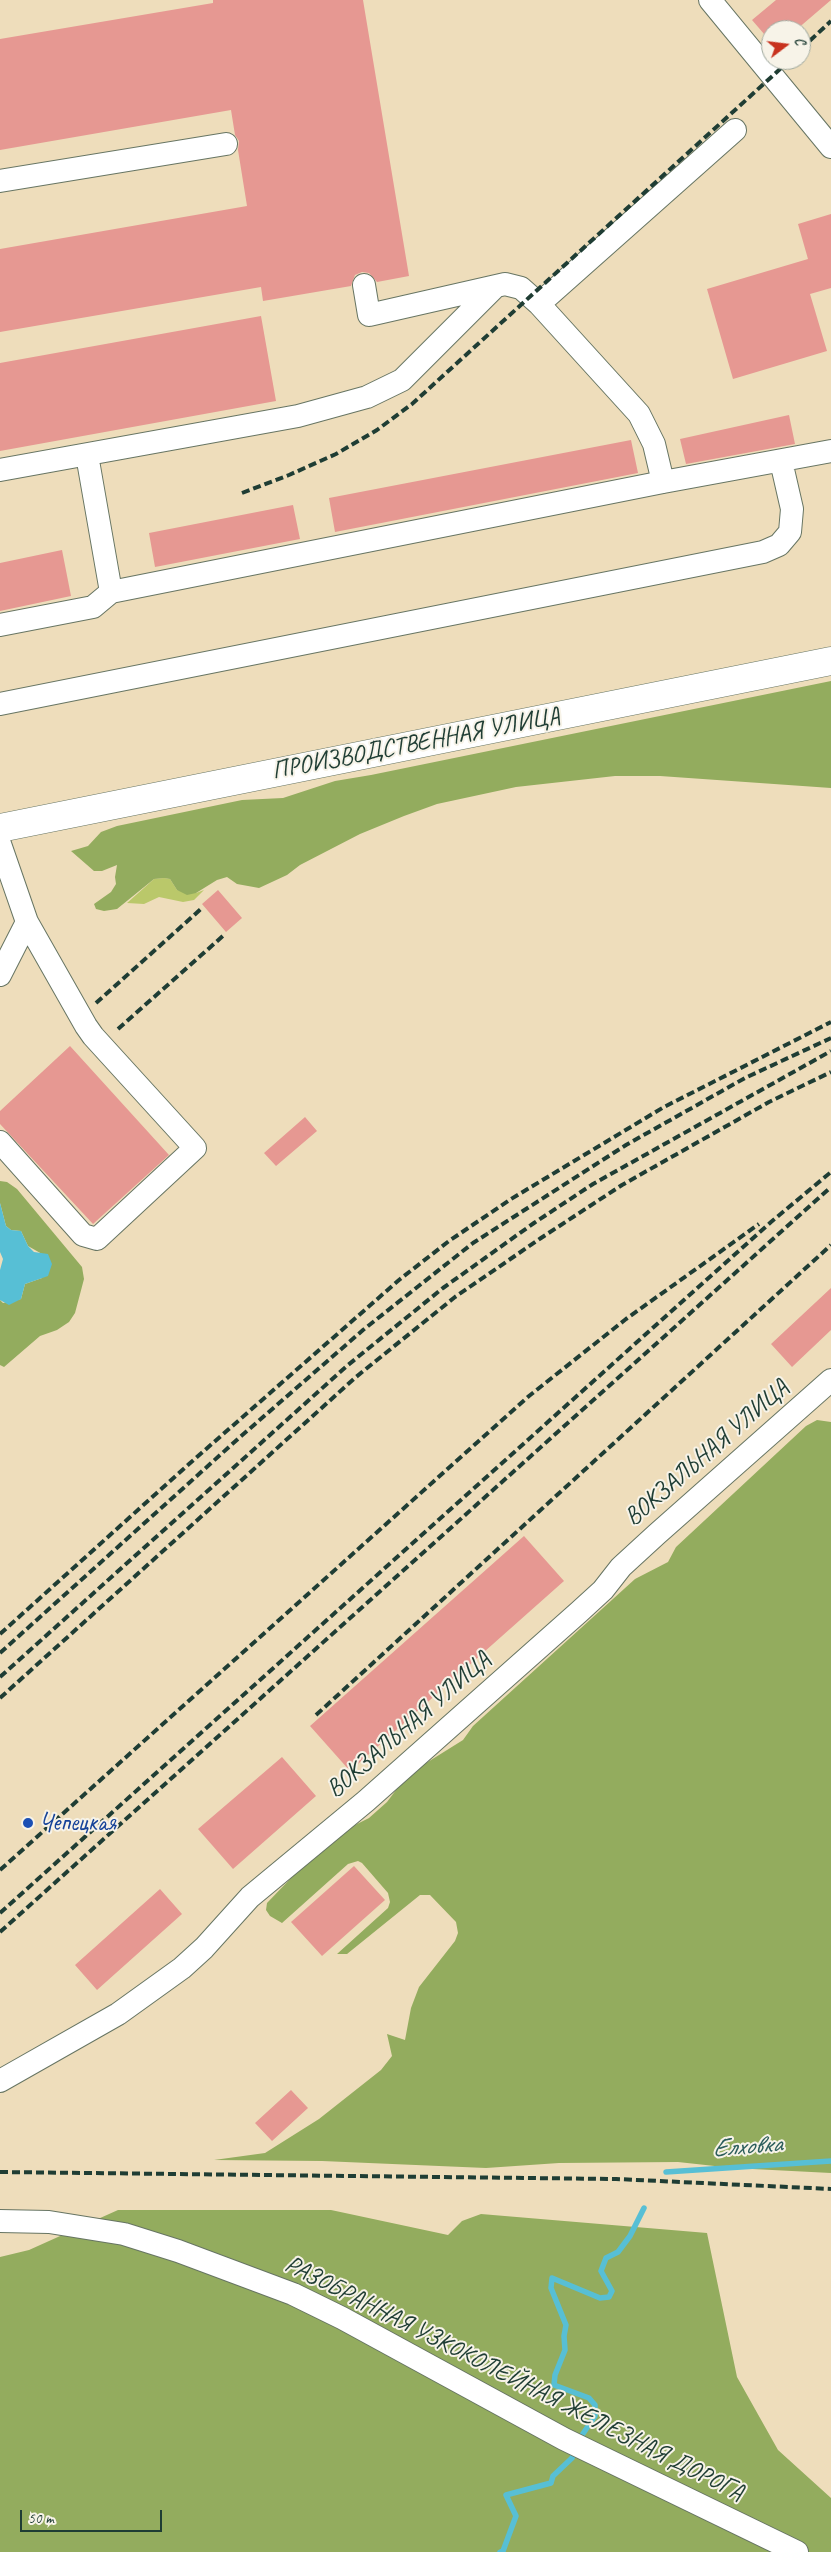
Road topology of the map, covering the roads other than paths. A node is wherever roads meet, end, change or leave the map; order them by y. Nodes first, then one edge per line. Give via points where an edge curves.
1 (710, 0) edge
2 (735, 130) dead end
3 (829, 137) edge
4 (226, 144) dead end
5 (0, 181) edge
6 (364, 285) dead end
7 (495, 287) junction
8 (539, 304) junction
9 (831, 451) edge
10 (87, 455) junction
11 (781, 461) junction
12 (0, 470) edge
13 (663, 482) junction
14 (110, 592) junction
15 (0, 625) edge
16 (831, 660) edge
17 (0, 704) edge
18 (0, 828) edge
19 (0, 844) edge
20 (27, 922) junction
21 (0, 974) edge
22 (0, 1142) edge
23 (830, 1382) edge
24 (0, 2081) edge
25 (0, 2220) edge
26 (797, 2552) edge

1 - 3 street
2 - 8 street
4 - 5 street
6 - 7 street via 369,315
7 - 8 street via 514,285
7 - 10 street via 402,380 367,397 298,416
8 - 13 street via 639,414 654,444
9 - 11 street
10 - 12 street
10 - 14 street
11 - 13 street
11 - 17 street via 792,509 790,532 779,544 763,552
13 - 14 street
14 - 15 street via 93,607
16 - 18 main road, ПРОИЗВОДСТВЕННАЯ УЛИЦА
19 - 20 street
20 - 21 street
20 - 22 street via 93,1036 195,1148 97,1239 83,1234
23 - 24 street, ВОКЗАЛЬНАЯ УЛИЦА via 656,1534 621,1566 603,1590 374,1794 250,1896 182,1968 118,2014
25 - 26 street, РАЗОБРАННАЯ УЗКОКОЛЕЙНАЯ ЖЕЛЕЗНАЯ ДОРОГА via 49,2222 124,2234 251,2278 342,2318 564,2439

